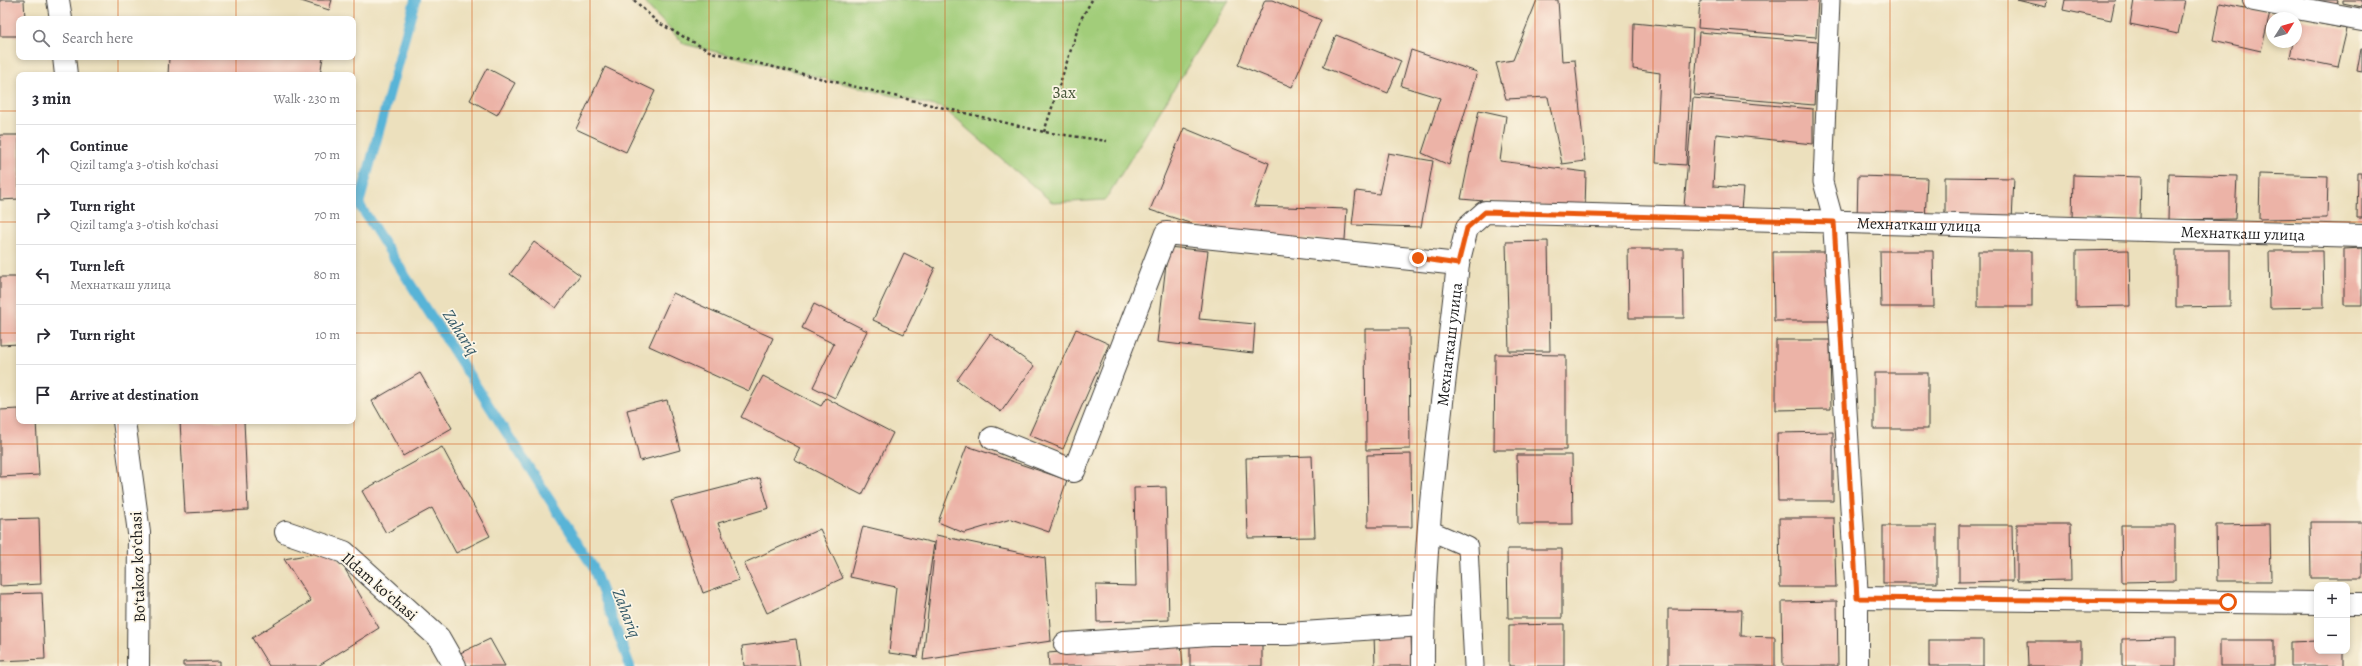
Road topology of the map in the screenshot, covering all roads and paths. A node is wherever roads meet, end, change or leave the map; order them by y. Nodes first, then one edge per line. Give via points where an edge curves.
1 (58, 0) edge
2 (634, 0) edge
3 (1092, 0) edge
4 (1830, 0) edge
5 (2254, 0) edge
6 (61, 16) edge
7 (2362, 20) edge
8 (64, 60) edge
9 (66, 72) edge
10 (1044, 132) junction
11 (1107, 141) dead end
12 (1834, 222) junction
13 (2362, 236) edge
14 (1458, 264) junction
15 (124, 424) edge
16 (992, 438) dead end
17 (1429, 530) junction
18 (286, 532) dead end
19 (1857, 598) junction
20 (2314, 604) edge
21 (2350, 604) edge
22 (2362, 604) edge
23 (1423, 624) junction
24 (1065, 644) dead end
25 (138, 666) edge
26 (455, 666) edge
27 (1423, 666) edge
28 (1474, 666) edge
29 (1857, 666) edge

1 - 6 street
2 - 10 path via 657,22 711,52
3 - 10 path via 1081,19
4 - 12 lane via 1823,182
5 - 7 street
8 - 9 street
10 - 11 path
12 - 13 street, Мехнаткаш улица
12 - 14 street, Мехнаткаш улица via 1485,212 1467,228
12 - 19 street
14 - 16 street via 1166,233 1074,471
14 - 17 street, Мехнаткаш улица
15 - 25 street, Boʻtakoz koʻchasi via 139,533
17 - 23 street, Мехнаткаш улица
17 - 28 lane via 1468,547
18 - 26 street, Ildam koʻchasi via 344,552 439,638
19 - 20 street
19 - 29 street
21 - 22 street
23 - 24 street via 1288,634 1211,634
23 - 27 street, Мехнаткаш улица

